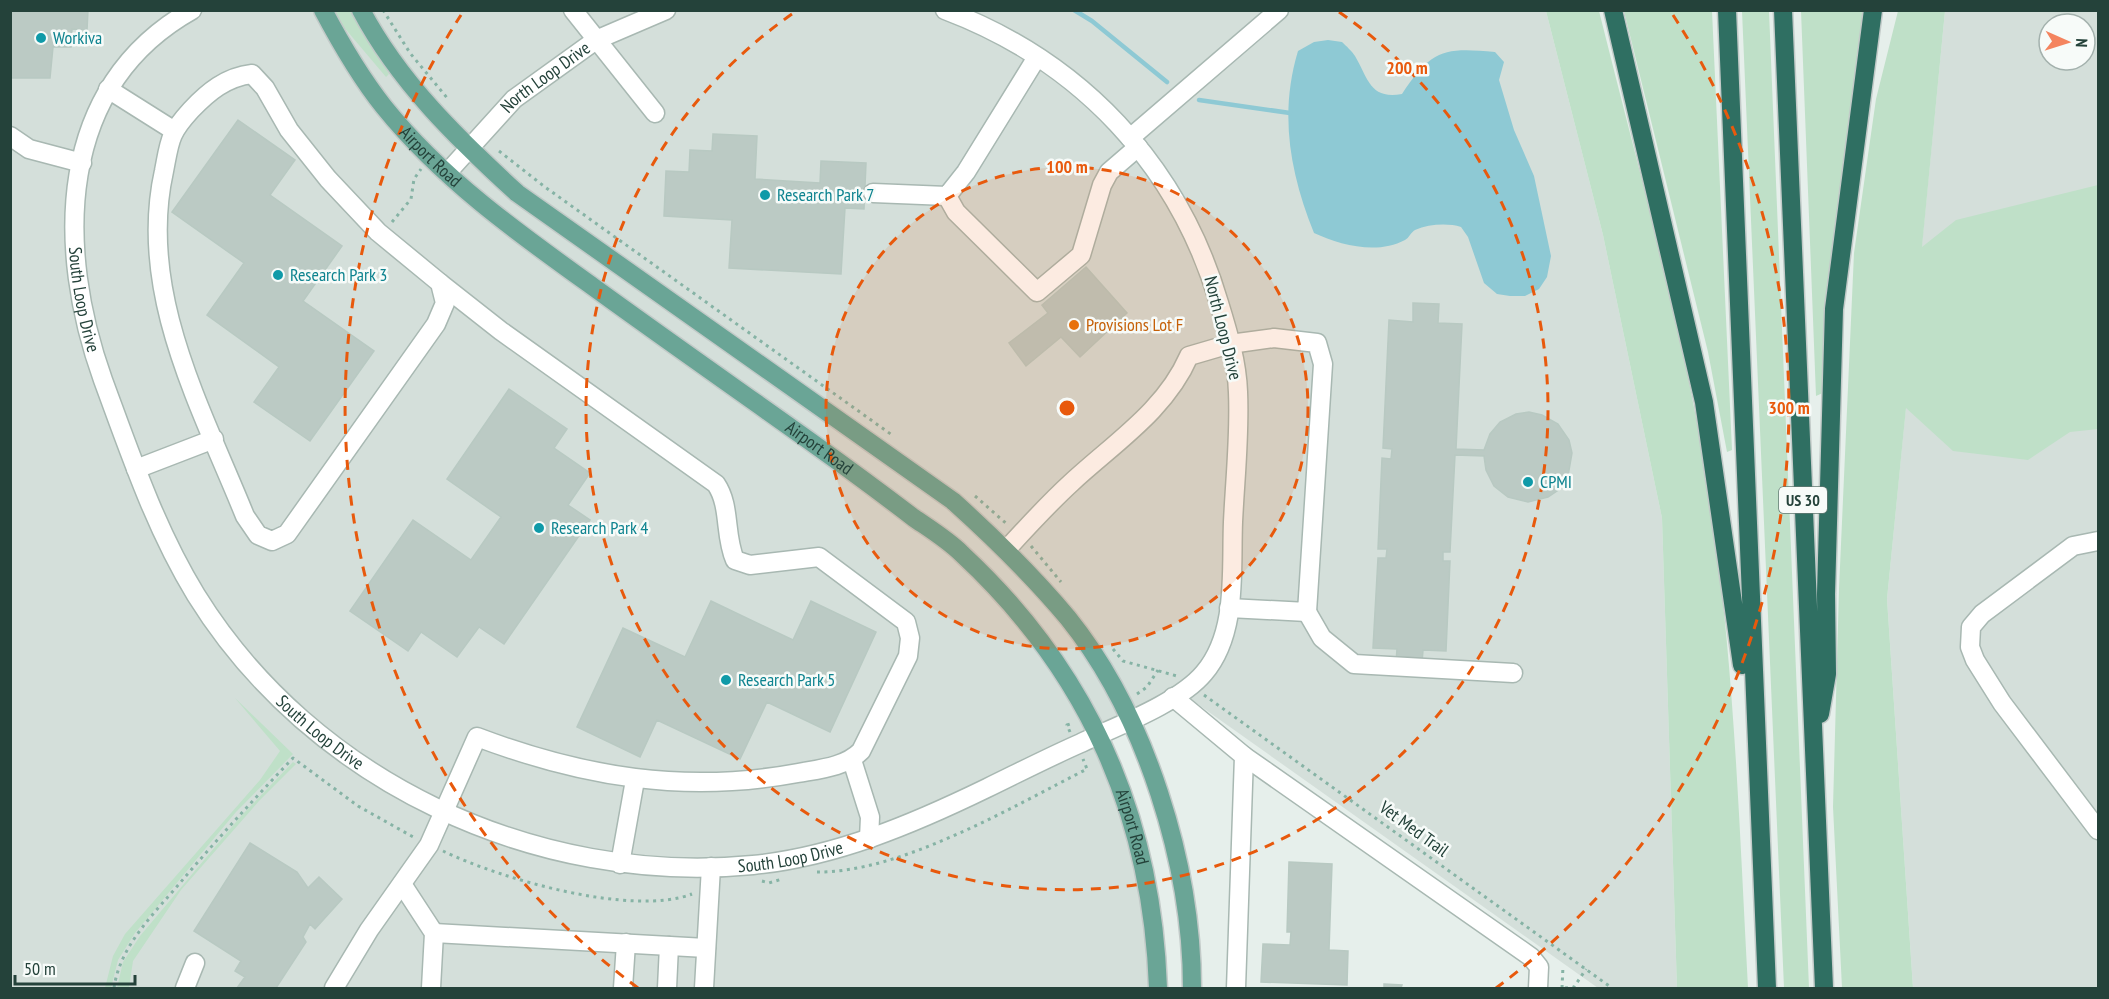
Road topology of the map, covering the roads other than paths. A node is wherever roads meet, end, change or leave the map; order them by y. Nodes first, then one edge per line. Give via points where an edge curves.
1 (192, 10) edge
2 (323, 10) edge
3 (361, 10) edge
4 (573, 10) edge
5 (666, 10) edge
6 (945, 10) edge
7 (1279, 10) edge
8 (1613, 10) edge
9 (1727, 10) edge
10 (1782, 10) edge
11 (1873, 10) edge
12 (1881, 10) edge
13 (596, 40) junction
14 (1037, 57) junction
15 (1865, 80) junction
16 (108, 89) junction
17 (655, 113) dead end
18 (173, 130) junction
19 (10, 136) edge
20 (1134, 143) junction
21 (468, 148) junction
22 (82, 163) junction
23 (447, 173) junction
24 (873, 193) dead end
25 (948, 196) junction
26 (440, 283) junction
27 (1230, 344) junction
28 (214, 439) junction
29 (136, 469) junction
30 (2098, 541) edge
31 (1006, 550) junction
32 (1229, 608) junction
33 (1307, 612) junction
34 (1513, 673) dead end
35 (1173, 697) junction
36 (1129, 721) junction
37 (1100, 734) junction
38 (1814, 742) junction
39 (1244, 756) junction
40 (852, 760) junction
41 (635, 780) junction
42 (443, 812) junction
43 (1759, 830) junction
44 (2098, 830) edge
45 (869, 839) junction
46 (621, 864) junction
47 (711, 867) junction
48 (402, 884) junction
49 (434, 933) junction
50 (626, 944) junction
51 (669, 946) junction
52 (706, 948) junction
53 (195, 963) dead end
54 (185, 988) edge
55 (334, 988) edge
56 (431, 988) edge
57 (623, 988) edge
58 (667, 988) edge
59 (704, 988) edge
60 (1158, 988) edge
61 (1192, 988) edge
62 (1236, 988) edge
63 (1538, 988) edge
64 (1767, 988) edge
65 (1824, 988) edge

1 - 16 street, South Loop Drive via 150,40 116,75
2 - 23 main road, Airport Road via 350,60 384,108
3 - 21 main road, Airport Road via 375,37 410,85
4 - 13 street
5 - 13 street, North Loop Drive
6 - 14 street, North Loop Drive via 976,22
7 - 20 street
8 - 43 highway via 1704,402 1740,641
9 - 43 highway via 1748,471
10 - 38 highway, US 30
11 - 15 highway
12 - 15 highway
13 - 17 street
13 - 21 street, North Loop Drive via 514,99
14 - 20 street, North Loop Drive via 1093,98
14 - 25 street
15 - 38 highway via 1834,309 1827,674
16 - 18 street
16 - 22 street, South Loop Drive via 97,109
18 - 26 street via 207,93 238,76 252,74 328,179 381,234
18 - 28 street via 160,185 156,236 162,295 178,351
19 - 22 street via 29,149
20 - 25 street via 1108,172 1081,255 1037,292 956,212
20 - 27 street, North Loop Drive via 1174,196 1194,235 1210,273
21 - 23 street, North Loop Drive
21 - 31 main road, Airport Road via 525,199 953,501
22 - 29 street, South Loop Drive via 74,243 75,276 101,373
23 - 37 main road, Airport Road via 507,225 959,551 1035,631
24 - 25 street
26 - 28 street via 445,303 436,324 287,534 272,541 258,535 245,516
26 - 40 street via 716,484 724,495 728,545 735,560 750,565 819,557 906,622 910,638 908,656 861,751
27 - 31 street via 1189,356 1179,378 1157,408 1070,484
27 - 32 street, North Loop Drive via 1238,393
27 - 33 street via 1274,338 1317,343 1323,364
28 - 29 street
29 - 42 street, South Loop Drive via 176,560 247,664 328,741 393,786
30 - 44 street via 2073,546 1982,614 1971,627 1970,636 1975,660 2002,703
31 - 36 main road, Airport Road via 1068,619 1113,687
32 - 33 street
32 - 35 street, North Loop Drive via 1213,661 1191,686
33 - 34 street via 1322,638 1354,664
35 - 36 street, North Loop Drive
35 - 39 street
36 - 37 street, South Loop Drive
36 - 61 main road, Airport Road via 1152,771 1174,841 1189,930
37 - 45 street, South Loop Drive via 916,822
37 - 60 main road, Airport Road via 1131,813 1150,890
38 - 65 highway, US 30
39 - 62 street
39 - 63 street via 1531,957 1539,967
40 - 41 street via 773,778 699,783
40 - 45 street via 870,817
41 - 42 street via 574,769 477,737
41 - 46 street
42 - 46 street, South Loop Drive via 529,845
42 - 48 street via 429,845
43 - 64 highway
45 - 47 street, South Loop Drive via 757,865
46 - 47 street, South Loop Drive
47 - 52 street
48 - 49 street
48 - 55 street
49 - 50 street
49 - 56 street
50 - 51 street
50 - 57 street
51 - 52 street
51 - 58 street
52 - 59 street
53 - 54 street

